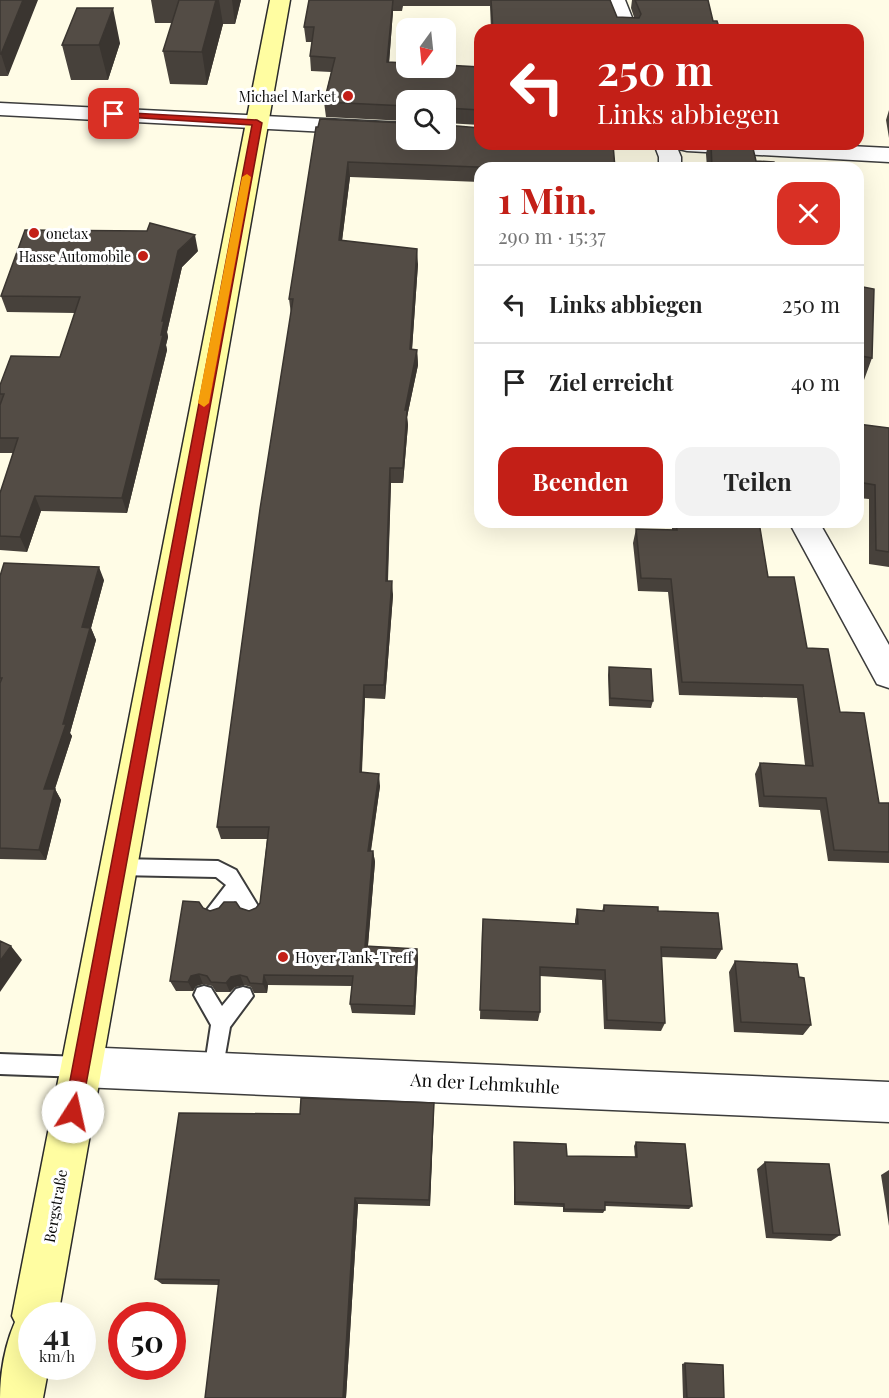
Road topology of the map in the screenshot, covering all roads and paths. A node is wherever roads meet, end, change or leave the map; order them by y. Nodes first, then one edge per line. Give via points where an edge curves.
1 (280, 0) edge
2 (615, 0) edge
3 (625, 24) edge
4 (0, 109) edge
5 (257, 123) junction
6 (396, 130) edge
7 (797, 150) edge
8 (889, 155) edge
9 (807, 528) edge
10 (889, 675) edge
11 (117, 867) junction
12 (236, 887) junction
13 (215, 911) edge
14 (252, 911) edge
15 (204, 995) dead end
16 (243, 996) dead end
17 (221, 1023) junction
18 (0, 1064) edge
19 (81, 1067) junction
20 (214, 1071) junction
21 (889, 1102) edge
22 (38, 1302) edge
23 (23, 1380) edge
24 (20, 1398) edge

1 - 5 main road, Bergstraße
2 - 3 street
4 - 5 street
5 - 6 street
5 - 11 main road, Bergstraße
7 - 8 street
9 - 10 street
11 - 12 lane via 218,869 230,876
11 - 19 main road, Bergstraße
12 - 13 lane
12 - 14 lane
15 - 17 lane
16 - 17 lane
17 - 20 lane
18 - 19 lane
19 - 20 street, An der Lehmkuhle
19 - 22 main road, Bergstraße
20 - 21 street, An der Lehmkuhle
23 - 24 main road

